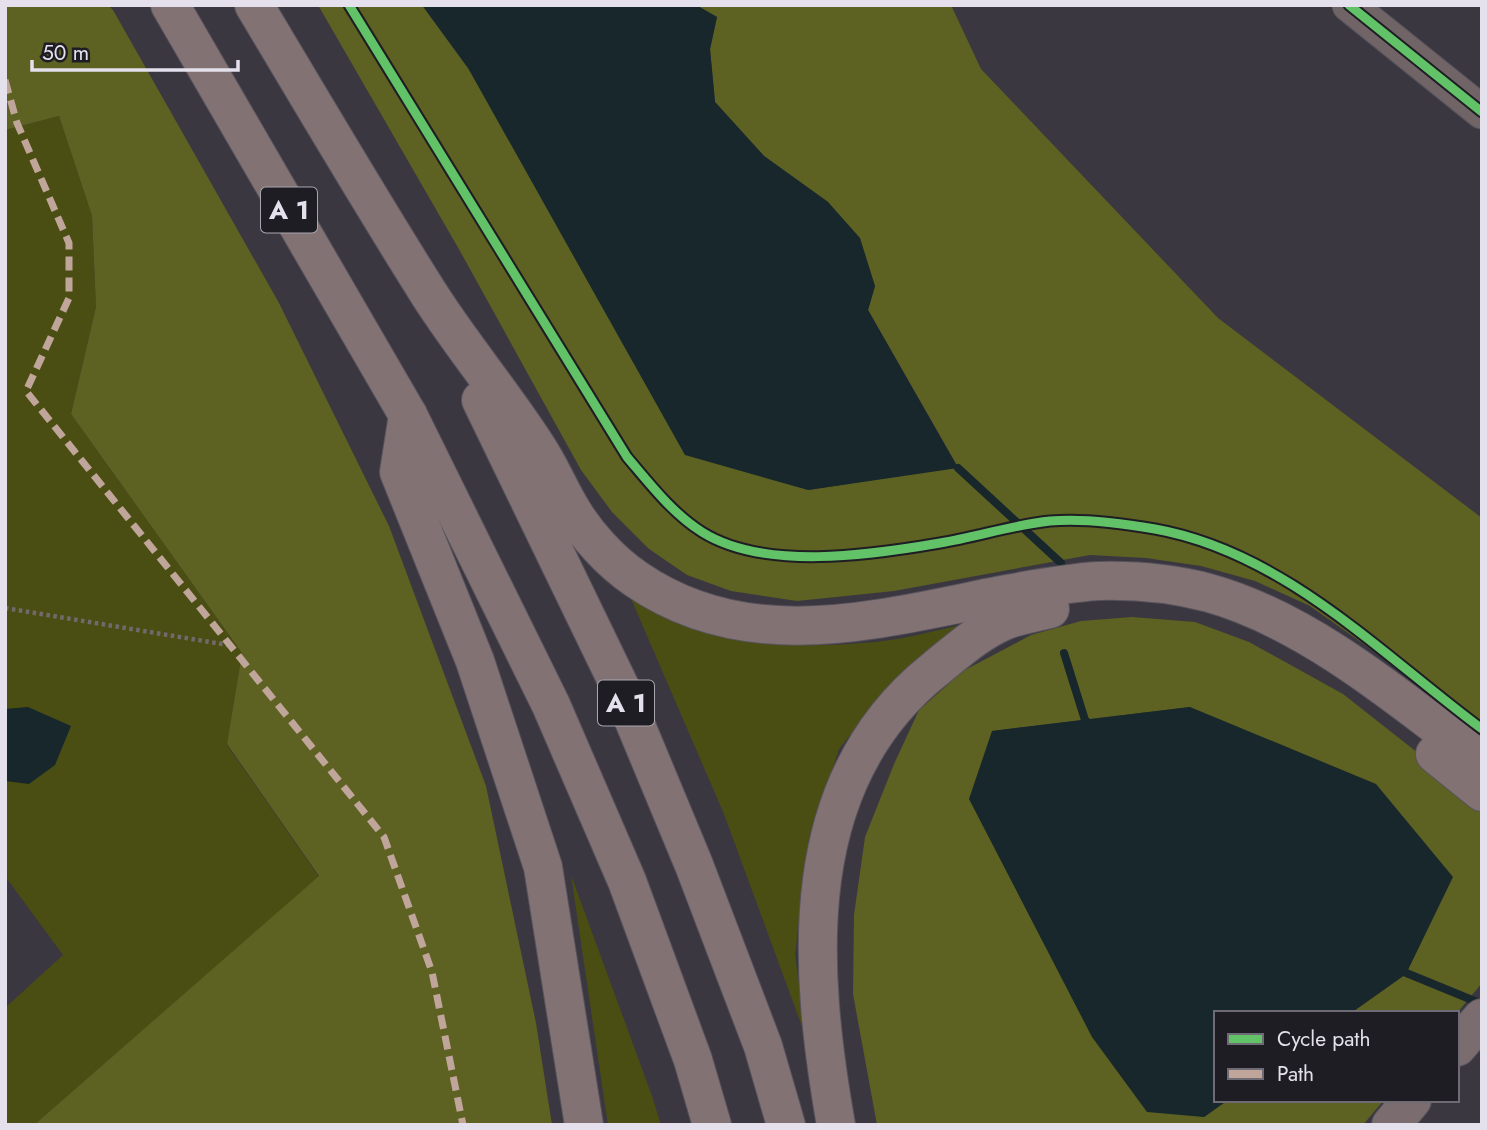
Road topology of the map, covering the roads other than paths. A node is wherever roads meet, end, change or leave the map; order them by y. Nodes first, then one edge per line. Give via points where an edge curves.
1 (170, 5) edge
2 (254, 5) edge
3 (1349, 5) edge
4 (1482, 112) edge
5 (431, 297) junction
6 (408, 415) junction
7 (1482, 761) edge
8 (1482, 792) edge
9 (1482, 1018) edge
10 (1459, 1045) edge
11 (1410, 1102) edge
12 (584, 1125) edge
13 (712, 1125) edge
14 (786, 1125) edge
15 (836, 1125) edge
16 (1391, 1125) edge

1 - 6 highway, A 1
2 - 5 highway, A 1
3 - 4 street
5 - 7 highway via 541,453 593,540 634,578 675,602 716,618 766,626 825,627 1099,581 1149,583 1207,593 1257,609 1307,635
5 - 14 highway, A 1 via 620,687 763,1046
6 - 12 highway via 399,472 475,661 543,867
6 - 13 highway, A 1 via 551,705 627,881
8 - 15 highway via 1318,665 1251,630 1155,605 1093,601 1003,621 912,687 871,737 847,781 830,831 821,885 817,975
9 - 10 main road
11 - 16 main road

